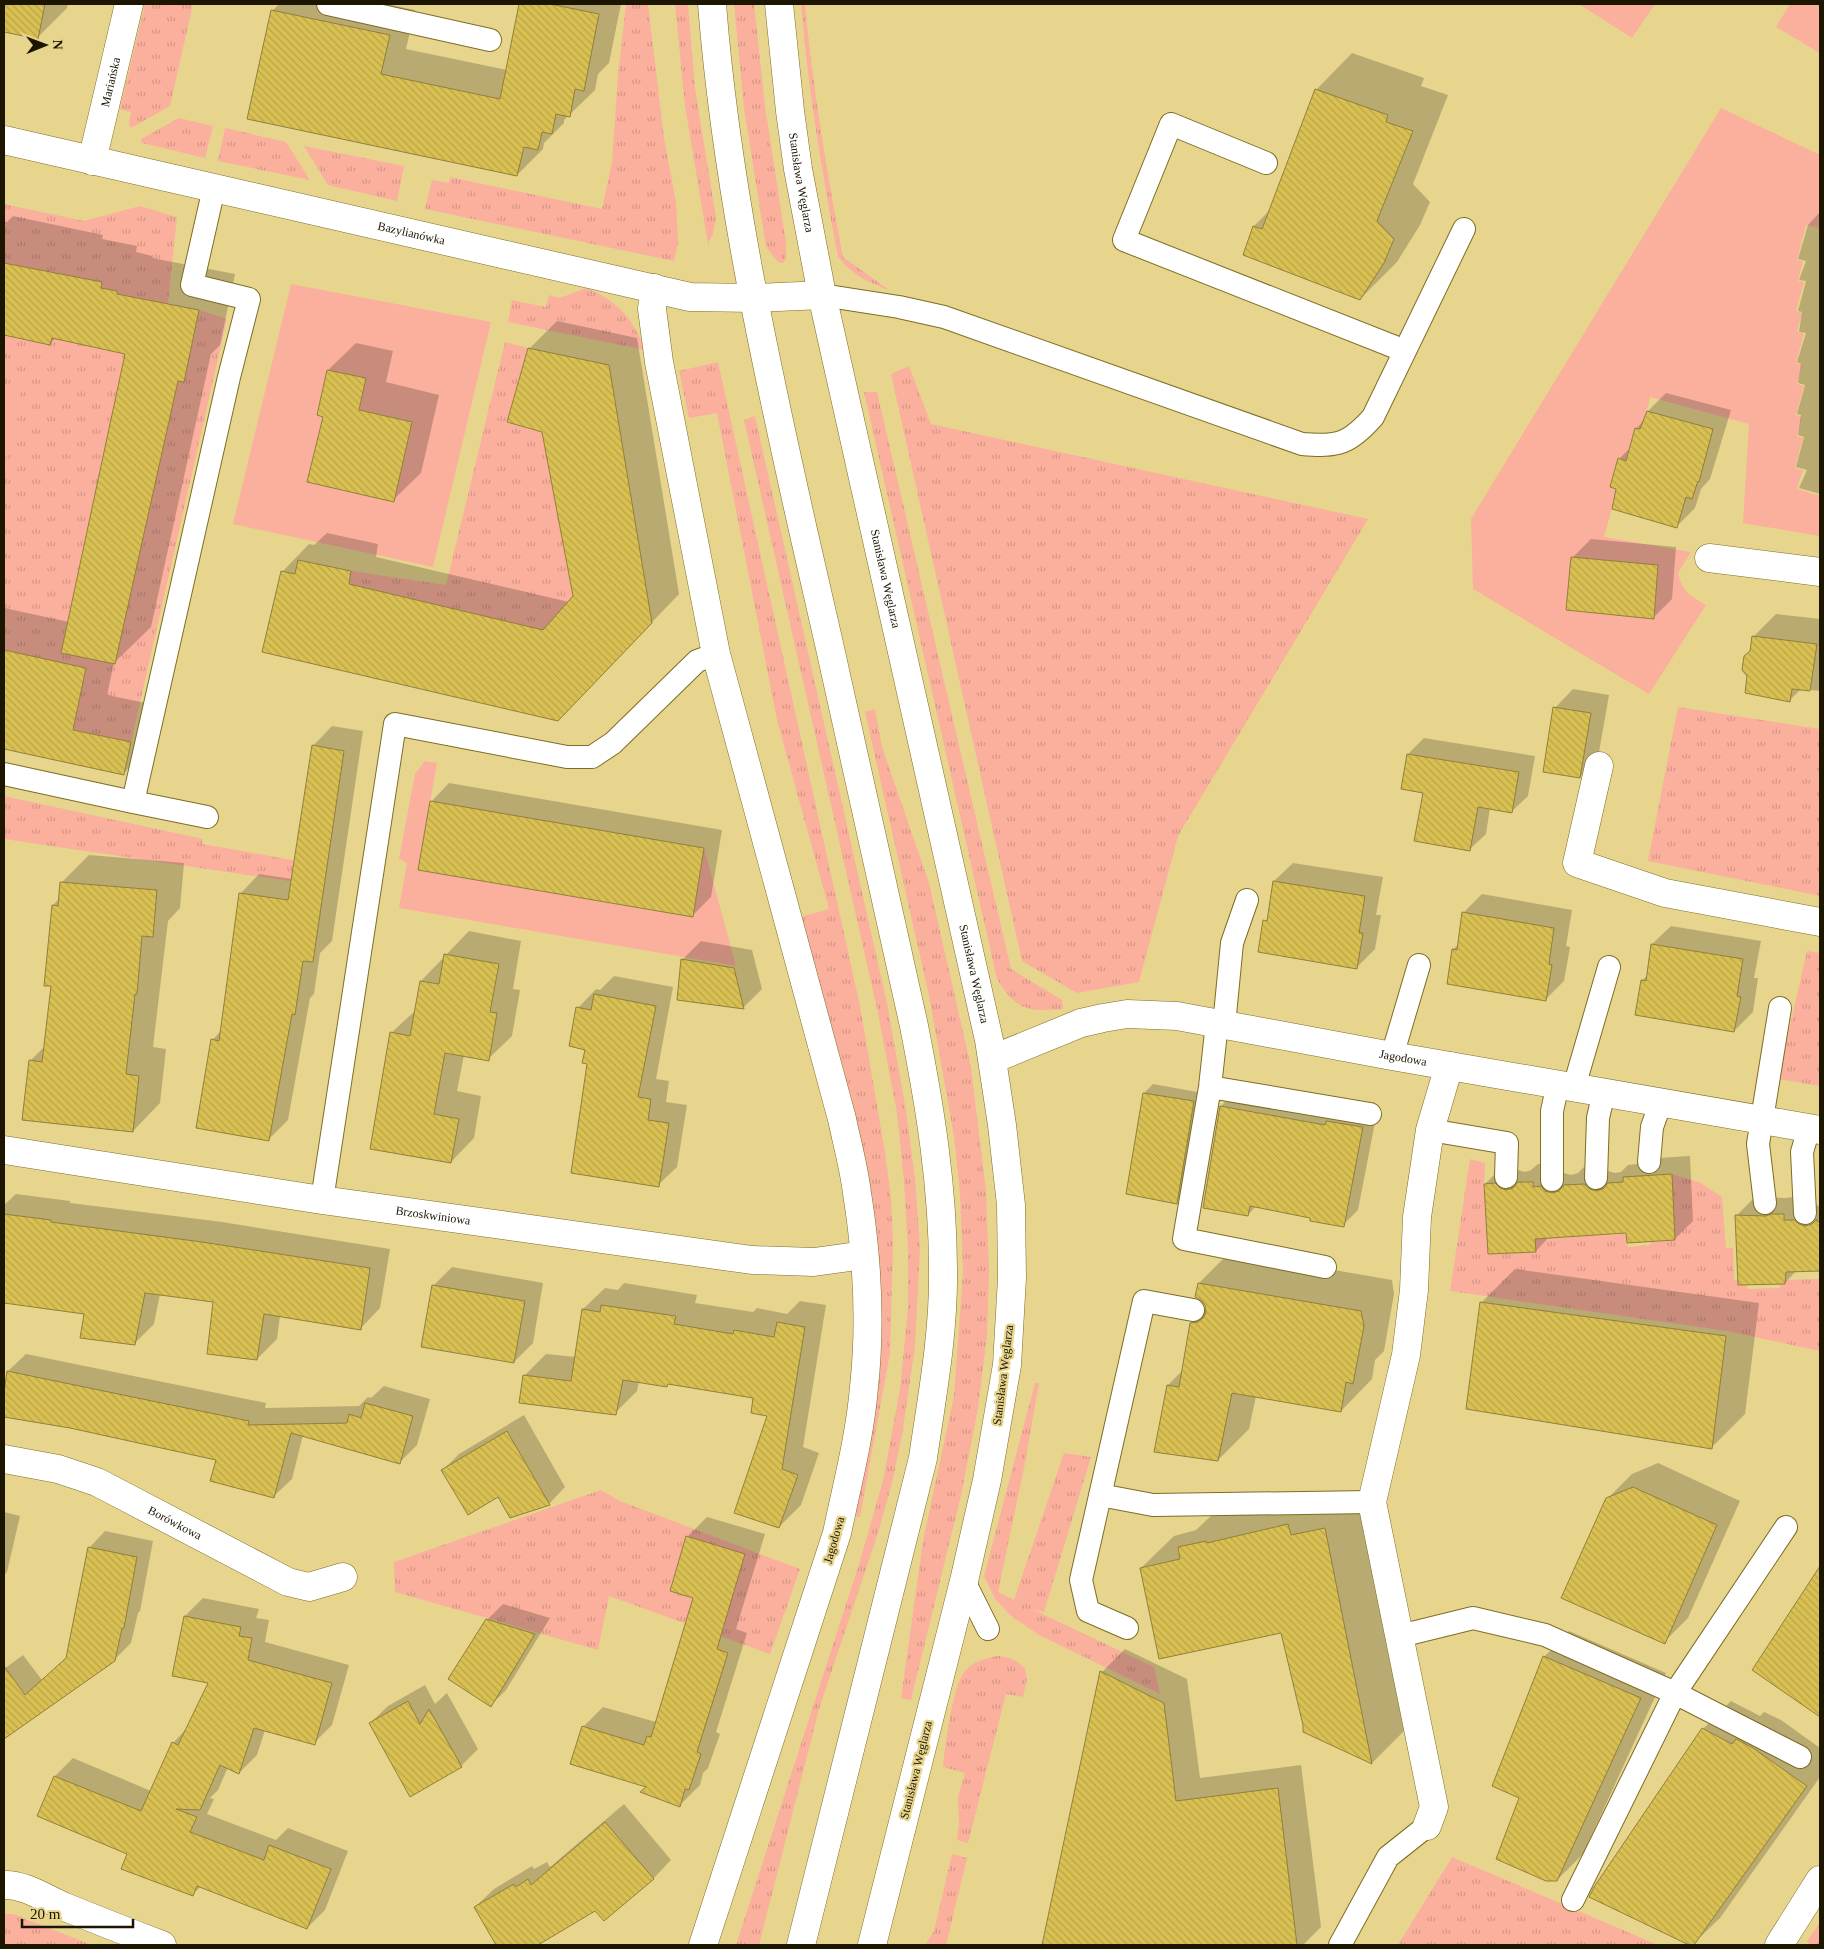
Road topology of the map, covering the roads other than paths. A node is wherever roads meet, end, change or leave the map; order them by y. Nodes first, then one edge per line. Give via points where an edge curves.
1 (328, 4) edge
2 (712, 4) edge
3 (779, 4) edge
4 (124, 5) edge
5 (490, 40) dead end
6 (4, 140) edge
7 (92, 161) junction
8 (1266, 163) dead end
9 (214, 188) junction
10 (1464, 229) dead end
11 (654, 288) junction
12 (822, 295) junction
13 (754, 298) junction
14 (1405, 351) junction
15 (1709, 558) dead end
16 (1820, 572) edge
17 (716, 654) junction
18 (1599, 766) dead end
19 (4, 774) edge
20 (133, 802) junction
21 (207, 817) dead end
22 (1247, 900) dead end
23 (1820, 922) edge
24 (1419, 965) dead end
25 (1609, 967) dead end
26 (1780, 1008) dead end
27 (1221, 1024) junction
28 (1392, 1056) junction
29 (992, 1059) junction
30 (1449, 1066) junction
31 (1566, 1086) junction
32 (1210, 1087) junction
33 (1604, 1092) junction
34 (1661, 1102) junction
35 (1370, 1114) dead end
36 (1763, 1120) junction
37 (1814, 1129) edge
38 (1430, 1130) junction
39 (4, 1150) edge
40 (1649, 1162) dead end
41 (1506, 1177) dead end
42 (1596, 1178) dead end
43 (1552, 1180) dead end
44 (322, 1200) junction
45 (1765, 1203) dead end
46 (1805, 1213) dead end
47 (864, 1255) junction
48 (1325, 1267) dead end
49 (1193, 1310) dead end
50 (4, 1459) edge
51 (1100, 1495) junction
52 (1372, 1502) junction
53 (1786, 1527) dead end
54 (343, 1577) dead end
55 (964, 1581) junction
56 (1127, 1628) dead end
57 (988, 1629) dead end
58 (1400, 1636) junction
59 (1675, 1693) junction
60 (1800, 1757) dead end
61 (1427, 1826) joint
62 (1820, 1880) edge
63 (4, 1884) edge
64 (1573, 1900) dead end
65 (162, 1945) edge
66 (703, 1945) edge
67 (801, 1945) edge
68 (872, 1945) edge
69 (1340, 1945) edge
70 (1779, 1945) edge

1 - 5 lane
2 - 13 street via 738,218
3 - 12 street, Stanisława Węglarza via 796,150
4 - 7 street, Mariańska
6 - 7 street, Bazylianówka
7 - 9 street, Bazylianówka
8 - 14 lane via 1171,124 1124,240
9 - 11 street, Bazylianówka
9 - 20 lane via 192,285 249,299
10 - 14 lane
11 - 13 street, Bazylianówka via 690,297
11 - 17 street, Jagodowa via 652,309 662,381
12 - 13 street, Bazylianówka
12 - 14 lane via 944,317 1302,444 1327,446 1344,442 1360,432 1373,417
12 - 29 street, Stanisława Węglarza
13 - 67 street via 926,1086 941,1205 944,1271 935,1380 923,1458
15 - 16 street
17 - 44 lane via 697,661 613,744 592,757 567,757 396,724
17 - 47 street, Jagodowa via 842,1118 857,1193
18 - 23 street via 1577,863 1665,894
19 - 20 lane
20 - 21 lane
22 - 27 lane via 1232,943
24 - 28 lane
25 - 31 lane
26 - 36 lane
27 - 28 street, Jagodowa
27 - 29 street, Jagodowa via 1177,1016 1127,1014 1081,1023
27 - 32 lane
28 - 30 street, Jagodowa
29 - 55 street, Stanisława Węglarza via 1010,1205 1011,1318 1002,1402 988,1480
30 - 31 street, Jagodowa
30 - 38 street
31 - 33 street, Jagodowa
31 - 43 lane via 1552,1111
32 - 35 lane
32 - 48 lane via 1184,1239
33 - 34 street, Jagodowa
33 - 42 lane via 1598,1118
34 - 36 street, Jagodowa
34 - 40 lane via 1652,1127
36 - 37 street, Jagodowa
36 - 45 lane via 1758,1144
37 - 46 lane via 1802,1152
38 - 41 lane via 1507,1143
38 - 52 street via 1417,1217 1414,1290 1406,1355
39 - 44 street, Brzoskwiniowa
44 - 47 street, Brzoskwiniowa via 752,1260 814,1262
47 - 66 street, Jagodowa via 867,1316 864,1387 837,1533
49 - 51 lane via 1144,1301
50 - 54 street, Borówkowa via 58,1469 97,1482 288,1582 309,1587
51 - 52 lane via 1153,1505
51 - 56 lane via 1081,1580 1088,1611
52 - 58 street
53 - 59 lane
55 - 57 lane
55 - 68 street, Stanisława Węglarza
58 - 59 lane via 1473,1618 1545,1635
58 - 61 street via 1434,1807
59 - 60 lane
59 - 64 lane
61 - 69 lane via 1388,1857
62 - 70 street
63 - 65 street via 35,1893

